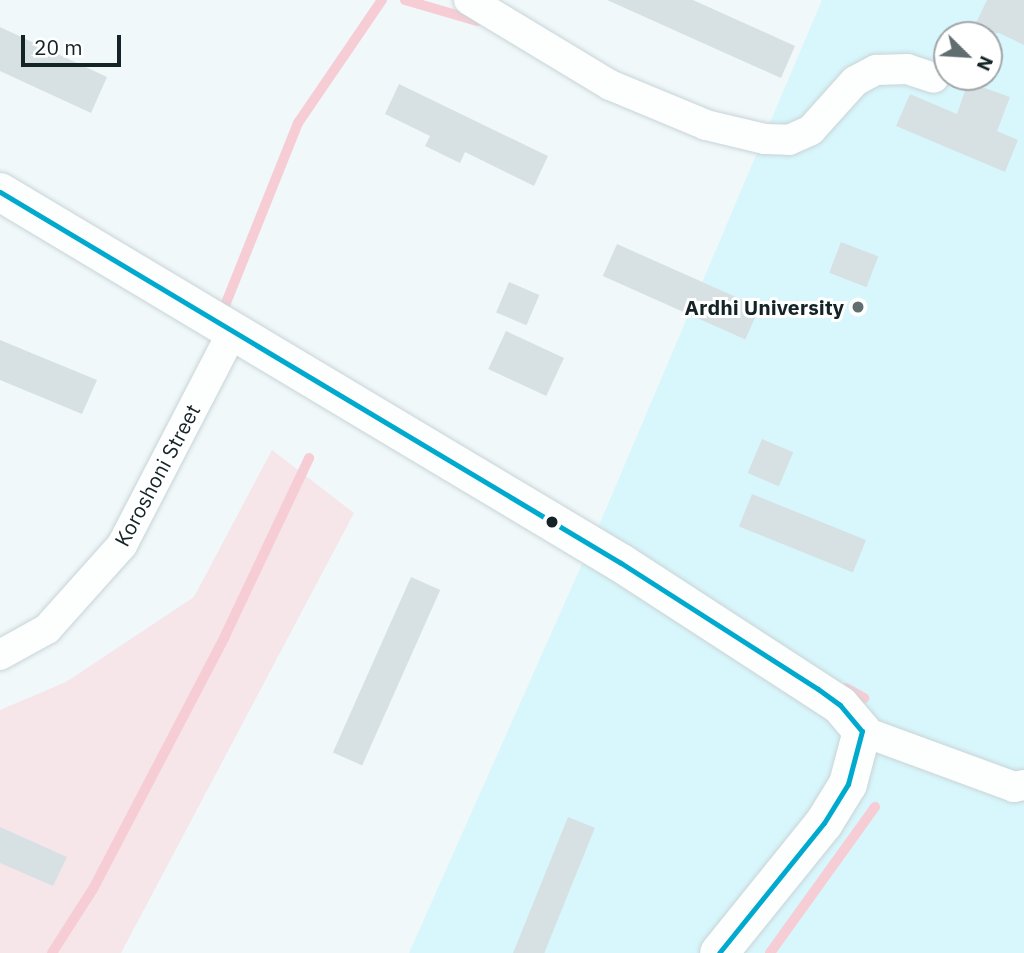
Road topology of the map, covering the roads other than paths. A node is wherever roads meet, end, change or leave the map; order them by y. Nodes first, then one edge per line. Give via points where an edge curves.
1 (489, 4) edge
2 (933, 78) edge
3 (0, 192) edge
4 (232, 333) junction
5 (0, 655) edge
6 (862, 731) junction
7 (1019, 786) edge
8 (719, 953) edge

1 - 2 street via 610,85 706,125 765,139 789,140 811,130 855,81 876,70 907,69
3 - 4 street
4 - 5 street, Koroshoni Street via 122,545 47,628
4 - 6 street via 621,564 818,689 840,705
6 - 7 street
6 - 8 street via 848,784 824,823

